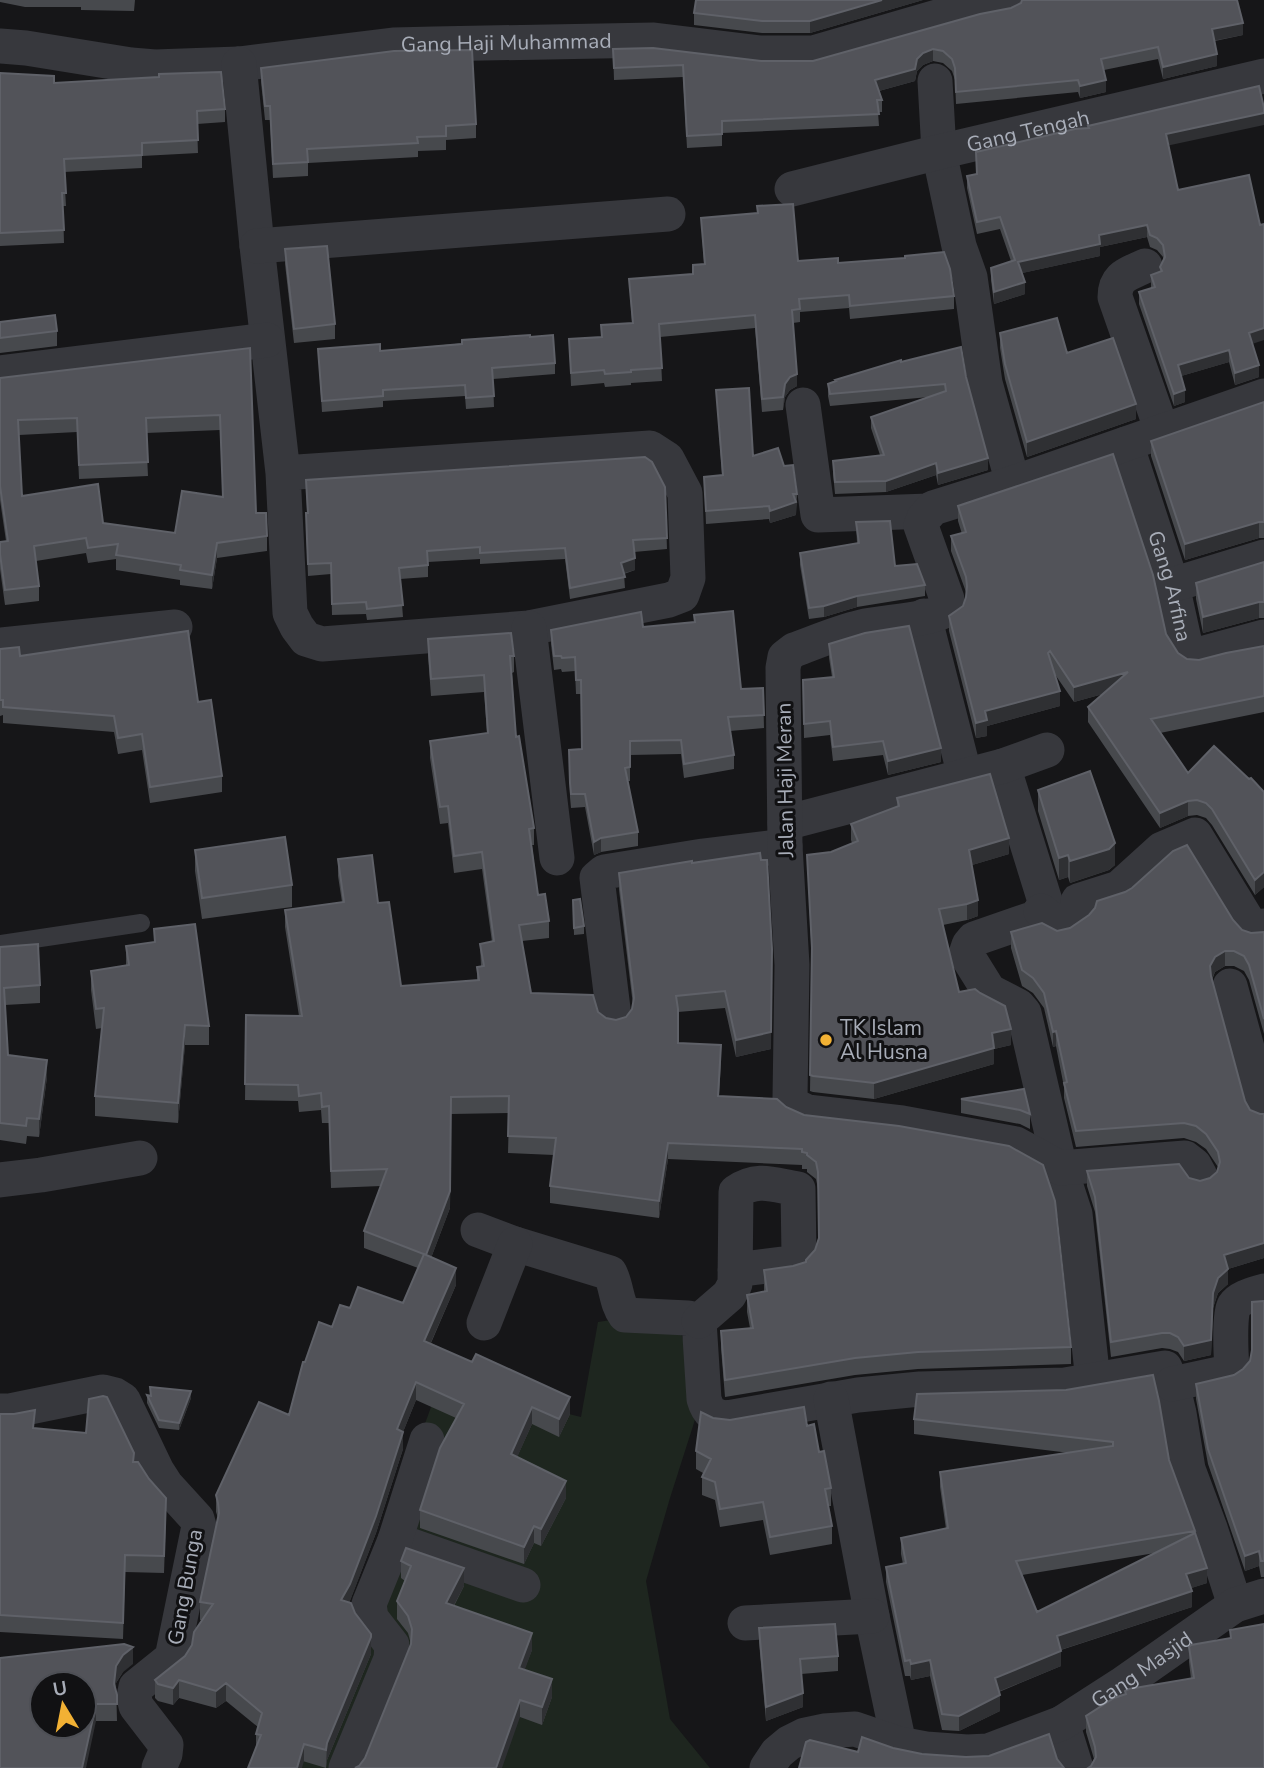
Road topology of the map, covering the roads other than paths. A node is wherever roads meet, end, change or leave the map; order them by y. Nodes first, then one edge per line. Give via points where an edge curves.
1 (1007, 0) edge
2 (0, 46) edge
3 (239, 64) junction
4 (1264, 76) edge
5 (935, 81) dead end
6 (939, 152) junction
7 (792, 189) dead end
8 (668, 214) dead end
9 (257, 246) junction
10 (1145, 266) dead end
11 (267, 340) junction
12 (0, 373) edge
13 (1264, 396) edge
14 (803, 405) dead end
15 (1162, 431) junction
16 (1126, 444) junction
17 (283, 473) junction
18 (1013, 483) junction
19 (929, 511) junction
20 (1264, 557) edge
21 (1172, 585) junction
22 (924, 616) junction
23 (175, 627) dead end
24 (529, 628) junction
25 (1264, 637) edge
26 (0, 645) edge
27 (1047, 750) dead end
28 (1003, 766) junction
29 (965, 776) junction
30 (785, 835) junction
31 (557, 858) dead end
32 (1041, 911) junction
33 (141, 923) dead end
34 (1264, 926) edge
35 (0, 944) edge
36 (1230, 986) dead end
37 (614, 1017) edge
38 (1263, 1101) edge
39 (140, 1158) dead end
40 (1060, 1168) junction
41 (1200, 1176) dead end
42 (0, 1180) edge
43 (478, 1230) dead end
44 (515, 1244) junction
45 (735, 1270) dead end
46 (1264, 1291) edge
47 (699, 1321) junction
48 (484, 1323) dead end
49 (1093, 1381) junction
50 (1172, 1384) junction
51 (831, 1399) junction
52 (0, 1411) edge
53 (426, 1440) dead end
54 (395, 1540) junction
55 (523, 1585) dead end
56 (1256, 1603) edge
57 (872, 1616) junction
58 (745, 1623) dead end
59 (1062, 1723) junction
60 (899, 1744) junction
61 (159, 1768) edge
62 (346, 1768) edge
63 (767, 1768) edge
64 (1076, 1768) edge

1 - 3 street, Gang Haji Muhammad via 813,53 761,53 654,40 448,43 393,45
2 - 3 street, Gang Haji Muhammad via 155,67
3 - 9 street
4 - 6 street, Gang Tengah
5 - 6 street
6 - 7 street, Gang Tengah
6 - 18 street via 958,246 970,277 985,383
8 - 9 street
9 - 11 street
10 - 15 street via 1121,278 1115,297
11 - 12 street
11 - 17 street
13 - 15 street
14 - 19 street via 818,515
15 - 16 street
16 - 18 street
16 - 21 street, Gang Arfina
17 - 24 street via 290,613 306,639 322,644
17 - 24 street via 650,448 667,459 685,493 688,578 682,595
18 - 19 street
19 - 22 street, Jalan Haji Meran via 921,526 947,599 946,610
20 - 21 street
21 - 25 street, Gang Arfina via 1185,645 1194,656
22 - 29 street
22 - 30 street, Jalan Haji Meran via 858,627 785,657
23 - 26 street
24 - 31 street
27 - 28 street
28 - 29 street
28 - 32 street via 1045,901
29 - 30 street
30 - 37 street via 703,856 604,872 597,878
30 - 40 street, Jalan Haji Meran via 792,965 790,1098 795,1106 807,1112 902,1123 1016,1144
32 - 34 street via 1059,926 1077,914 1078,901 1119,888 1162,849 1195,835 1250,925 1255,929
32 - 40 street via 1035,918 974,939 966,954 989,991 1024,1013
33 - 35 lane
36 - 38 street
39 - 42 street
40 - 41 street via 1185,1158
40 - 49 street via 1075,1214
43 - 44 street
44 - 47 street via 610,1273 625,1315
44 - 48 street
45 - 47 street via 733,1289
46 - 50 street via 1235,1306 1232,1367
47 - 51 street via 704,1399 714,1416 727,1418
49 - 50 street via 1165,1368
49 - 51 street via 920,1389
50 - 56 street via 1188,1469 1210,1528
51 - 57 street
52 - 61 street, Gang Bunga via 103,1392 115,1395 123,1400 166,1485 197,1519 172,1658 136,1687 134,1697 166,1745
53 - 54 street
54 - 55 street
54 - 62 street via 369,1604 371,1618 392,1645 391,1659
56 - 59 street, Gang Masjid
57 - 58 street
57 - 60 street
59 - 60 street, Gang Masjid via 988,1751
59 - 64 street
60 - 63 street, Gang Masjid via 855,1729 824,1731 789,1743

